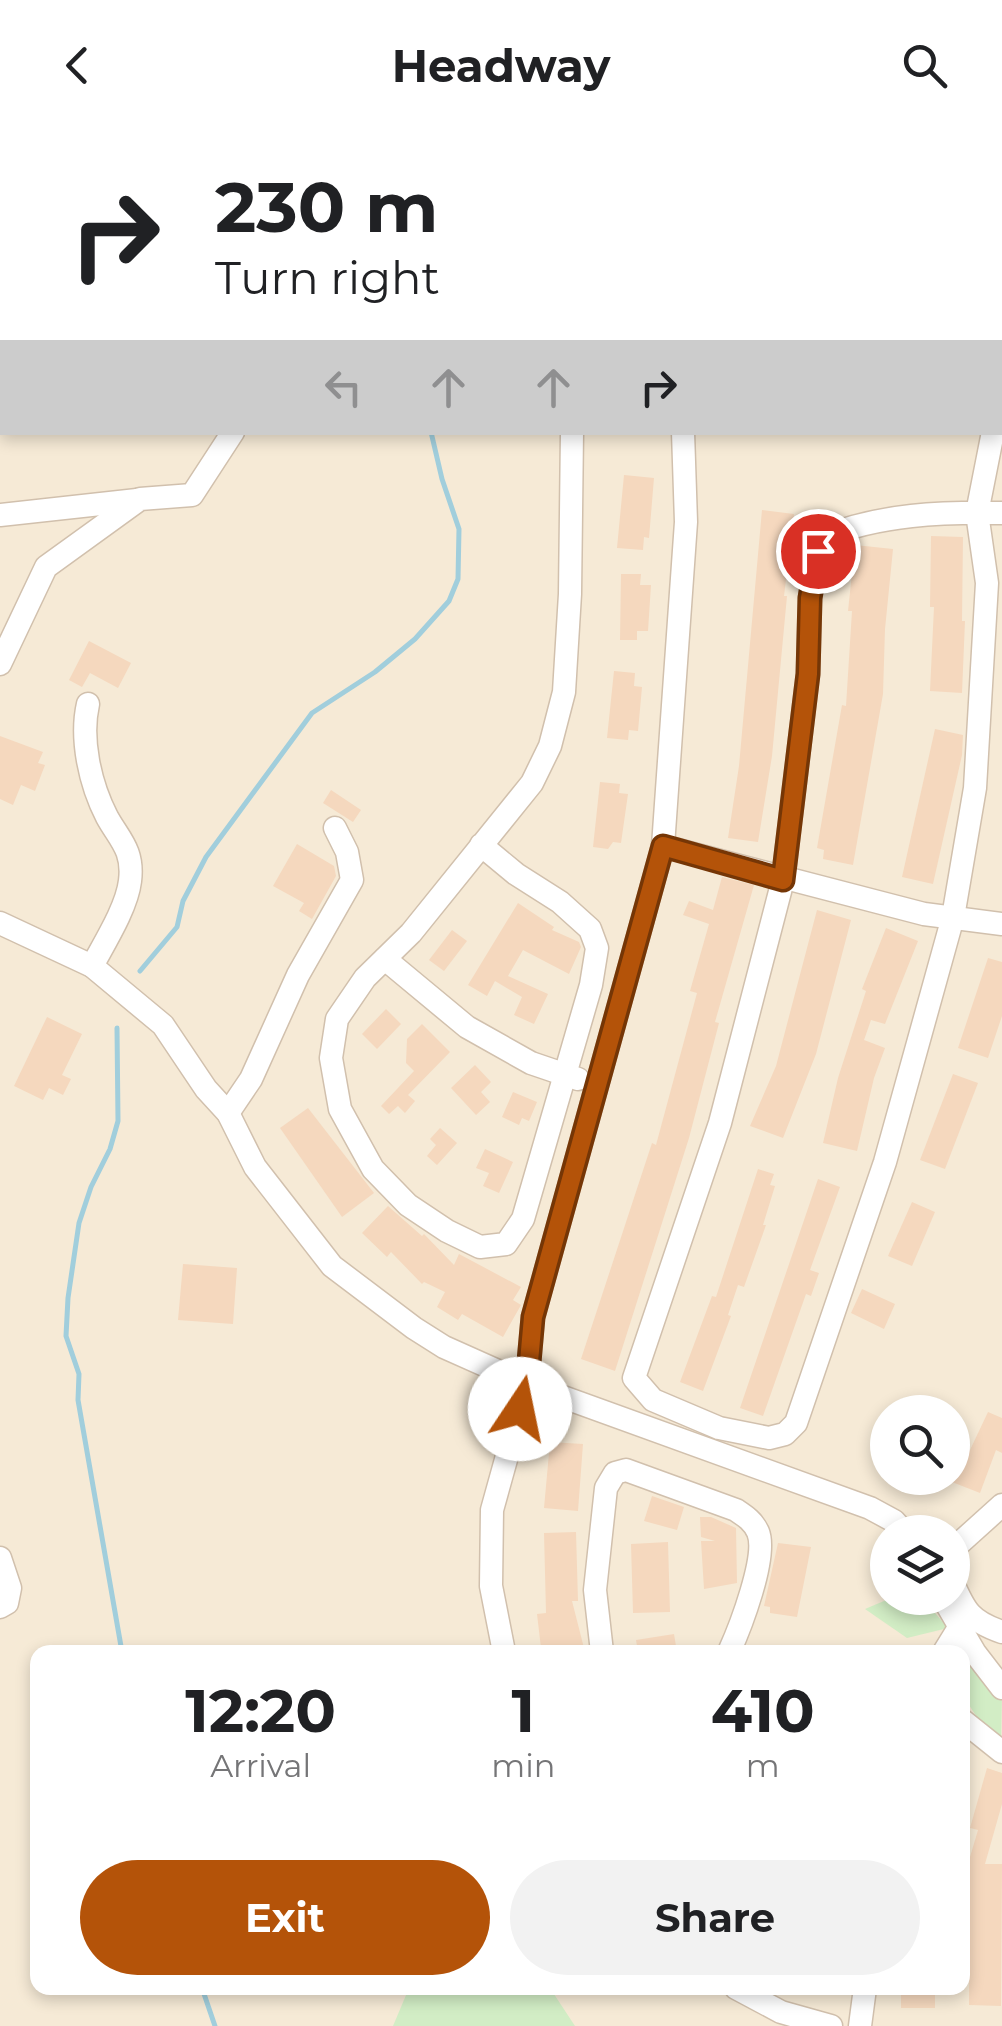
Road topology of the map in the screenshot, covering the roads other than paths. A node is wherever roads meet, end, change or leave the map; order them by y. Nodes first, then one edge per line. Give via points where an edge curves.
1 (231, 435) edge
2 (572, 435) edge
3 (683, 435) edge
4 (992, 435) edge
5 (140, 499) junction
6 (977, 512) junction
7 (1002, 513) edge
8 (0, 515) edge
9 (0, 664) edge
10 (88, 704) dead end
11 (335, 828) dead end
12 (481, 845) junction
13 (663, 846) junction
14 (783, 880) junction
15 (953, 917) junction
16 (0, 922) edge
17 (1002, 924) edge
18 (385, 959) junction
19 (92, 966) junction
20 (566, 1074) junction
21 (596, 1084) junction
22 (228, 1112) junction
23 (527, 1384) junction
24 (1000, 1510) edge
25 (883, 1515) edge
26 (970, 1536) edge
27 (0, 1558) edge
28 (970, 1606) edge
29 (0, 1607) edge
30 (970, 1614) edge
31 (951, 1615) edge
32 (959, 1615) edge
33 (1002, 1617) edge
34 (1002, 1632) edge
35 (503, 1645) edge
36 (601, 1645) edge
37 (732, 1645) edge
38 (945, 1645) edge
39 (1002, 1688) edge
40 (970, 1726) edge
41 (1002, 1752) edge
42 (749, 1995) edge
43 (864, 1995) edge
44 (831, 2026) edge
45 (860, 2026) edge

1 - 5 lane via 192,495
2 - 12 lane via 564,692 532,783
3 - 13 lane via 686,522
4 - 6 lane
5 - 8 lane
5 - 9 lane via 46,567
6 - 7 lane
6 - 14 lane via 917,514 824,536 810,598 808,674
6 - 15 lane via 987,583 975,788
10 - 19 lane via 83,729 93,778 125,840 130,880
11 - 22 lane via 352,880
12 - 18 lane
12 - 20 lane via 590,928 597,948
13 - 14 lane
13 - 21 lane
14 - 15 lane
14 - 15 lane via 720,1122 634,1378 653,1400 719,1428 769,1438 796,1423 885,1162
15 - 17 lane
16 - 19 lane
18 - 20 lane via 467,1027 531,1064
18 - 20 lane via 337,1018 331,1058 340,1109 373,1170 447,1231 480,1247 506,1244 523,1219
19 - 22 lane via 163,1025
20 - 21 lane
21 - 23 lane via 533,1317
22 - 23 lane via 254,1167 332,1266 444,1347
23 - 25 lane
23 - 35 lane via 492,1510 491,1586
24 - 26 lane
27 - 29 lane via 10,1588
28 - 33 lane
30 - 34 lane
31 - 38 lane
32 - 39 lane via 975,1653
36 - 37 lane via 595,1590 606,1488 614,1474 626,1470 752,1521 760,1536 757,1561
40 - 41 lane
42 - 44 lane
43 - 45 lane

